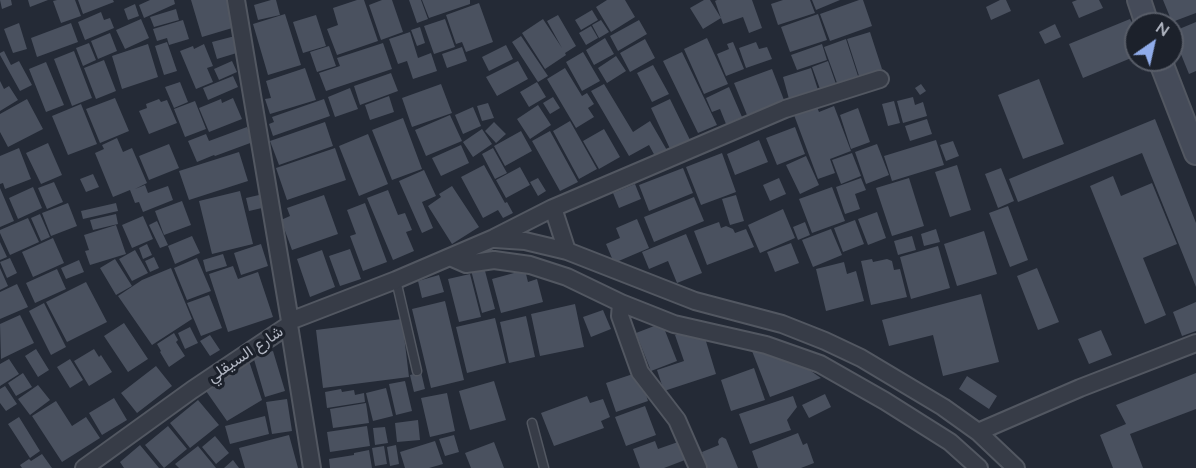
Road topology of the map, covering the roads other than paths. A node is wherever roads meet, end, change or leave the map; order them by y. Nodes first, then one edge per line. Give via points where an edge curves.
1 (236, 0) edge
2 (1165, 72) edge
3 (880, 79) dead end
4 (1196, 153) edge
5 (553, 208) junction
6 (494, 238) junction
7 (567, 251) junction
8 (450, 257) junction
9 (396, 280) junction
10 (621, 303) junction
11 (289, 323) junction
12 (1196, 343) edge
13 (417, 371) dead end
14 (532, 423) dead end
15 (978, 432) junction
16 (84, 468) edge
17 (312, 468) edge
18 (544, 468) edge
19 (698, 468) edge
20 (979, 468) edge
21 (1016, 468) edge

1 - 11 street
2 - 4 street
3 - 5 street via 785,109
5 - 6 street
5 - 7 street
6 - 7 street
6 - 8 street
7 - 15 street via 694,301 782,324 825,341 894,377
8 - 9 street
8 - 10 street via 466,264 494,260 530,264
9 - 11 street
9 - 13 lane
10 - 19 street via 620,316 640,372 677,420
10 - 20 street via 674,324 766,345 820,364 950,442
11 - 16 street, شارع السيقلي
11 - 17 street, شارع السيقلي
12 - 15 street
14 - 18 lane
15 - 21 street

